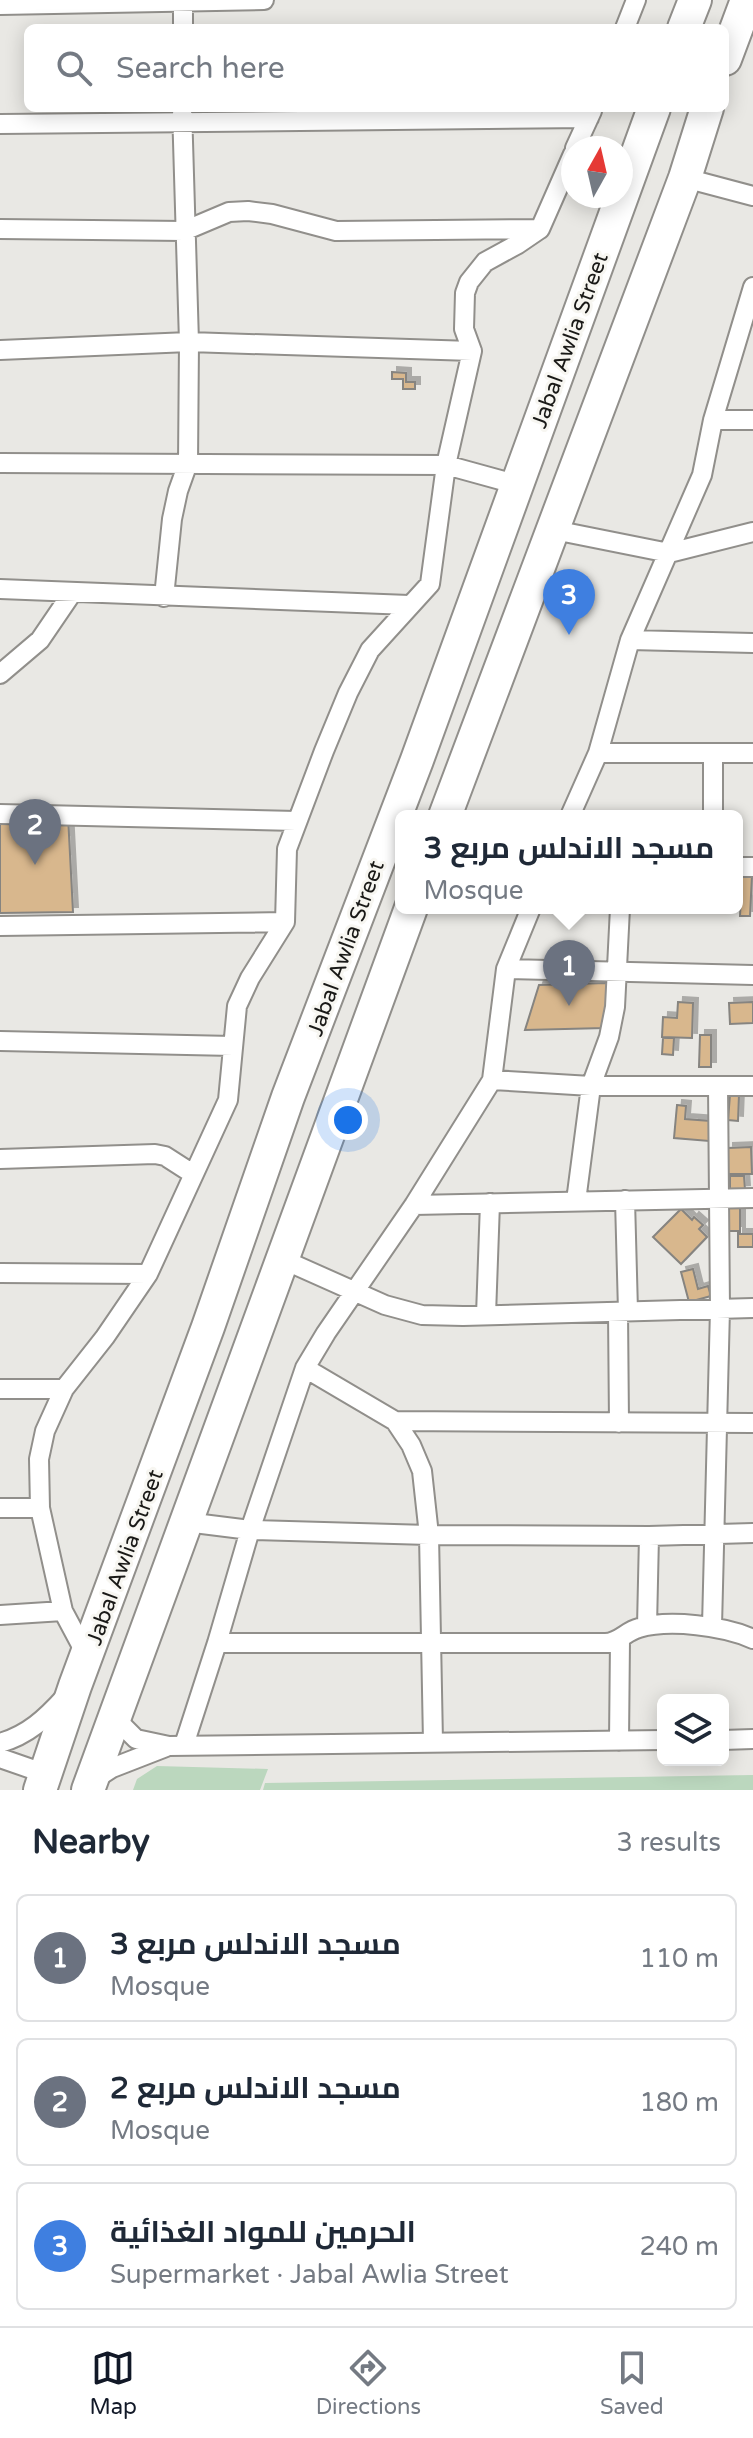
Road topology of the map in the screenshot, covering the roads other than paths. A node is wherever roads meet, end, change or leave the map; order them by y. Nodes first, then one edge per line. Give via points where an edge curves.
1 (264, 0) edge
2 (636, 0) edge
3 (695, 0) edge
4 (747, 0) edge
5 (183, 1) edge
6 (0, 5) edge
7 (183, 24) edge
8 (627, 24) edge
9 (686, 24) edge
10 (729, 48) edge
11 (653, 112) edge
12 (706, 112) edge
13 (591, 113) edge
14 (182, 116) edge
15 (0, 124) edge
16 (580, 136) edge
17 (685, 178) junction
18 (561, 181) edge
19 (753, 196) edge
20 (0, 229) edge
21 (540, 229) junction
22 (184, 231) junction
23 (753, 287) edge
24 (749, 313) edge
25 (189, 342) junction
26 (0, 350) edge
27 (472, 351) junction
28 (557, 370) junction
29 (605, 387) junction
30 (713, 420) junction
31 (753, 420) edge
32 (528, 449) junction
33 (0, 463) edge
34 (188, 463) junction
35 (446, 465) junction
36 (575, 465) junction
37 (515, 484) junction
38 (554, 530) junction
39 (753, 532) edge
40 (669, 553) junction
41 (0, 589) edge
42 (72, 593) junction
43 (164, 597) junction
44 (409, 605) junction
45 (630, 640) junction
46 (753, 643) edge
47 (0, 674) edge
48 (598, 753) junction
49 (753, 753) edge
50 (713, 754) junction
51 (398, 810) edge
52 (447, 810) edge
53 (573, 810) edge
54 (713, 810) edge
55 (0, 814) edge
56 (395, 817) edge
57 (296, 821) junction
58 (409, 914) edge
59 (529, 914) edge
60 (620, 914) edge
61 (285, 922) junction
62 (0, 926) edge
63 (506, 969) junction
64 (618, 973) junction
65 (753, 975) edge
66 (0, 1041) edge
67 (233, 1046) junction
68 (492, 1080) junction
69 (591, 1086) junction
70 (718, 1086) junction
71 (753, 1086) edge
72 (0, 1159) edge
73 (193, 1174) junction
74 (719, 1198) junction
75 (753, 1198) edge
76 (625, 1200) junction
77 (576, 1201) junction
78 (490, 1203) junction
79 (414, 1205) junction
80 (284, 1260) junction
81 (0, 1273) edge
82 (148, 1274) junction
83 (354, 1292) junction
84 (753, 1308) edge
85 (720, 1309) junction
86 (623, 1312) junction
87 (486, 1315) junction
88 (305, 1368) junction
89 (0, 1389) edge
90 (64, 1389) junction
91 (395, 1421) junction
92 (619, 1423) junction
93 (753, 1423) edge
94 (716, 1424) junction
95 (0, 1508) edge
96 (40, 1508) junction
97 (186, 1522) junction
98 (250, 1530) junction
99 (713, 1533) junction
100 (753, 1533) edge
101 (429, 1535) junction
102 (649, 1536) junction
103 (63, 1611) junction
104 (0, 1615) edge
105 (647, 1626) junction
106 (712, 1626) junction
107 (753, 1639) edge
108 (620, 1640) junction
109 (431, 1642) junction
110 (217, 1643) junction
111 (87, 1656) junction
112 (75, 1686) junction
113 (114, 1717) junction
114 (753, 1739) edge
115 (657, 1740) edge
116 (729, 1740) edge
117 (619, 1741) junction
118 (433, 1742) junction
119 (0, 1743) edge
120 (176, 1745) junction
121 (0, 1758) edge
122 (43, 1782) edge
123 (89, 1786) edge

1 - 5 street
2 - 8 street
3 - 9 highway
4 - 10 highway
5 - 6 street
5 - 7 street
11 - 28 highway, Jabal Awlia Street
12 - 17 highway
13 - 14 street
13 - 16 street
14 - 15 street
14 - 22 street
17 - 19 street
17 - 29 highway
18 - 21 street
20 - 22 street
21 - 22 street via 336,231 248,211 229,212
21 - 27 street via 485,262 469,282 464,329
22 - 25 street
23 - 24 street
24 - 30 street
25 - 26 street
25 - 27 street
25 - 34 street
27 - 35 street
28 - 29 highway
28 - 32 highway, Jabal Awlia Street
29 - 36 highway
30 - 31 street
30 - 40 street via 702,475
32 - 36 highway
32 - 37 highway, Jabal Awlia Street
33 - 34 street
34 - 35 street
34 - 43 street via 172,519
35 - 37 street
35 - 44 street via 430,584
36 - 38 highway
37 - 51 highway, Jabal Awlia Street
38 - 40 street
38 - 52 highway
39 - 40 street
40 - 45 street
41 - 42 street
42 - 43 street
42 - 47 street via 40,640
43 - 44 street
44 - 57 street via 370,650
45 - 46 street
45 - 48 street
48 - 50 street
48 - 53 street
49 - 50 street
50 - 54 street
55 - 57 street
56 - 111 highway, Jabal Awlia Street via 288,1097
57 - 61 street via 287,849
58 - 80 highway, Jabal Awlia Street
59 - 63 street
60 - 64 street
61 - 62 street
61 - 67 street via 237,1006
63 - 64 street
63 - 68 street
64 - 65 street
64 - 69 street via 609,1037
66 - 67 street
67 - 73 street via 228,1100
68 - 69 street
68 - 79 street
69 - 70 street
69 - 77 street
70 - 71 street
70 - 74 street
72 - 73 street via 155,1154
73 - 82 street
74 - 75 street
74 - 76 street
74 - 85 street
76 - 77 street
76 - 86 street
77 - 78 street
78 - 79 street
78 - 87 street
79 - 83 street
80 - 83 street
80 - 97 highway, Jabal Awlia Street
81 - 82 street
82 - 90 street
83 - 87 street via 422,1315
83 - 88 street
84 - 85 street
85 - 86 street
85 - 94 street
86 - 87 street
86 - 92 street
88 - 91 street
88 - 98 street
89 - 90 street
90 - 96 street via 39,1459
91 - 92 street
91 - 101 street via 422,1471
92 - 94 street
93 - 94 street
94 - 99 street
95 - 96 street
96 - 103 street
97 - 98 street
97 - 113 highway, Jabal Awlia Street
98 - 101 street
98 - 110 street
99 - 100 street
99 - 102 street
99 - 106 street
101 - 102 street
101 - 109 street
102 - 105 street
103 - 104 street
103 - 111 street
105 - 106 street
105 - 108 street
106 - 107 street
108 - 109 street
108 - 117 street
109 - 110 street
109 - 118 street
110 - 120 street
111 - 112 highway, Jabal Awlia Street
112 - 119 street via 42,1721
112 - 122 highway, Jabal Awlia Street
113 - 120 street via 136,1739
113 - 123 highway, Jabal Awlia Street
114 - 116 street
115 - 117 street
117 - 118 street
118 - 120 street
120 - 123 street via 112,1768
121 - 122 street

